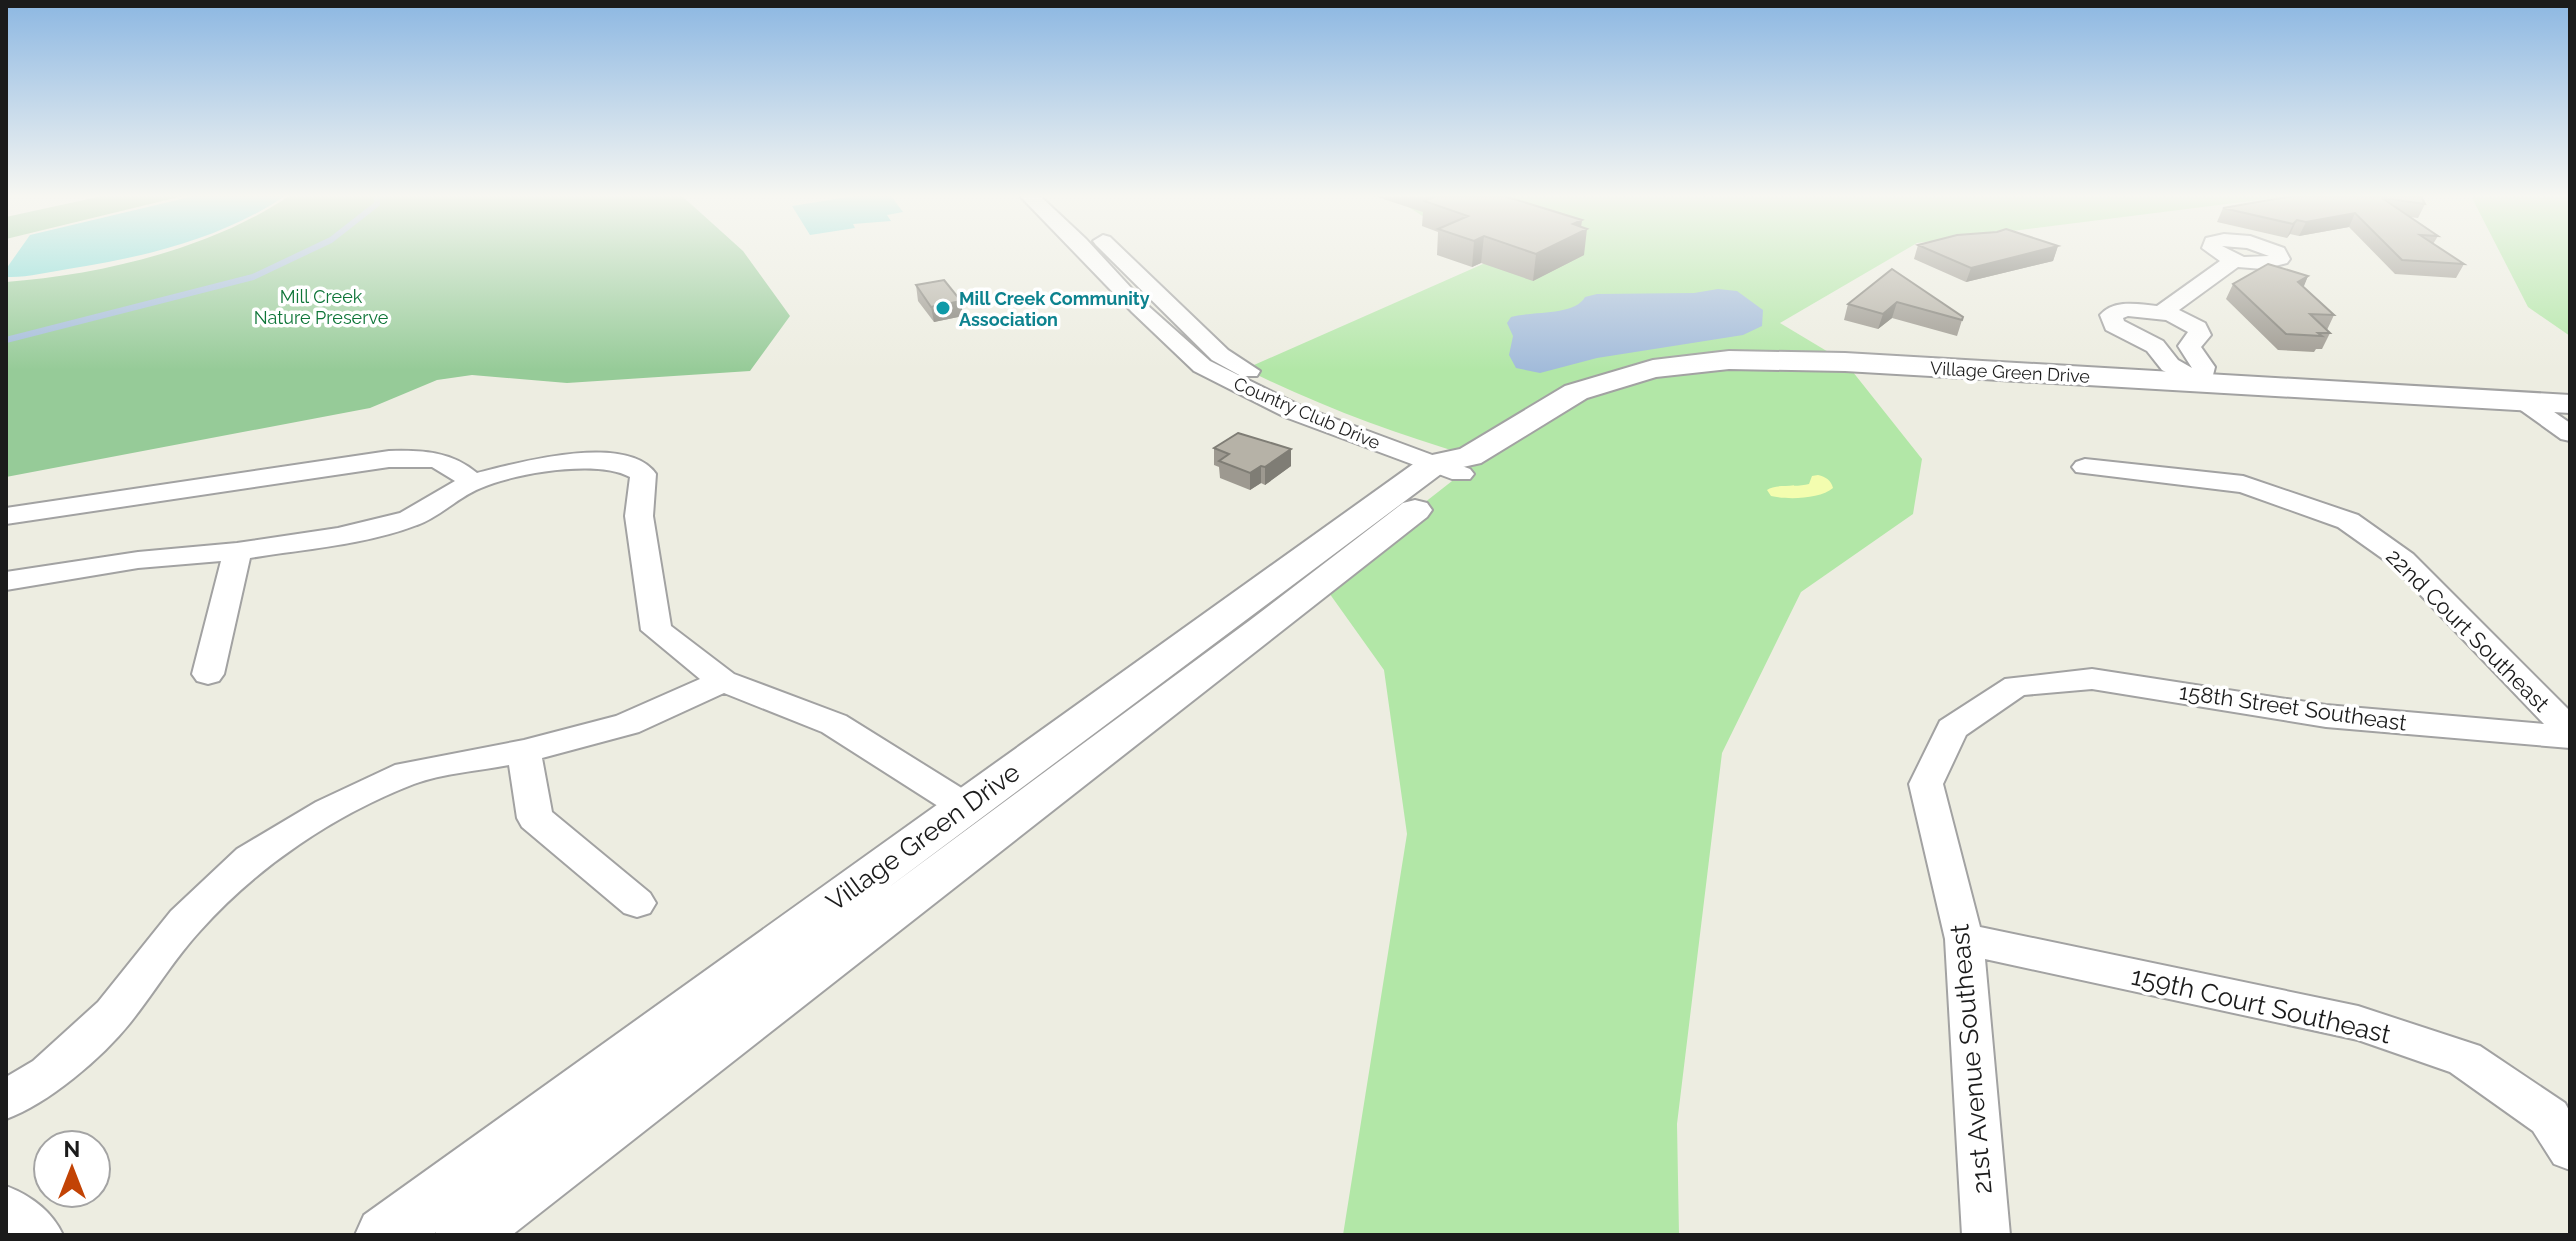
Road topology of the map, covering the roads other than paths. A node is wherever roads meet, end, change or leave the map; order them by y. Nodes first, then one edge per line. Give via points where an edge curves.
1 (1089, 254) edge
2 (1116, 254) edge
3 (2235, 260) dead end
4 (2162, 312) junction
5 (2202, 382) junction
6 (2523, 401) junction
7 (2570, 404) edge
8 (2570, 434) edge
9 (1455, 465) junction
10 (2085, 467) dead end
11 (472, 482) junction
12 (6, 516) edge
13 (237, 551) junction
14 (6, 581) edge
15 (208, 674) dead end
16 (723, 681) junction
17 (2016, 686) joint
18 (2570, 734) edge
19 (524, 751) junction
20 (964, 806) junction
21 (637, 903) dead end
22 (1964, 939) junction
23 (6, 1100) edge
24 (2570, 1150) edge
25 (6, 1208) edge
26 (39, 1235) edge
27 (385, 1235) edge
28 (465, 1235) edge
29 (1986, 1235) edge

1 - 9 street, Country Club Drive via 1202,366 1294,412
2 - 9 street, Country Club Drive via 1220,355 1285,389 1411,438
3 - 4 street
4 - 5 street via 2200,332 2189,346 2204,367
4 - 5 street via 2126,309 2110,318 2119,329 2155,346 2170,365
5 - 6 street, Village Green Drive
5 - 9 street, Village Green Drive via 1729,360 1653,369 1576,392
6 - 7 street, Village Green Drive
6 - 8 street
9 - 20 street, Village Green Drive
9 - 28 street, Village Green Drive via 1251,639
10 - 18 street, 22nd Court Southeast via 2243,484 2348,521 2403,560
11 - 12 street via 456,466 433,458 389,459
11 - 13 street via 409,519
11 - 16 street via 541,465 587,461 625,464 643,474 639,516 656,630
13 - 14 street
13 - 15 street
16 - 19 street via 627,724
16 - 20 street via 834,724
17 - 18 street, 158th Street Southeast via 2092,679 2326,716
17 - 22 street, 21st Avenue Southeast via 1952,729 1926,784
19 - 21 street via 535,818
19 - 23 street via 407,773 329,811 250,859 185,921 113,1014 48,1074
20 - 27 street, Village Green Drive
22 - 24 street, 159th Court Southeast via 2358,1023 2465,1059 2549,1117
22 - 29 street, 21st Avenue Southeast
25 - 26 street

